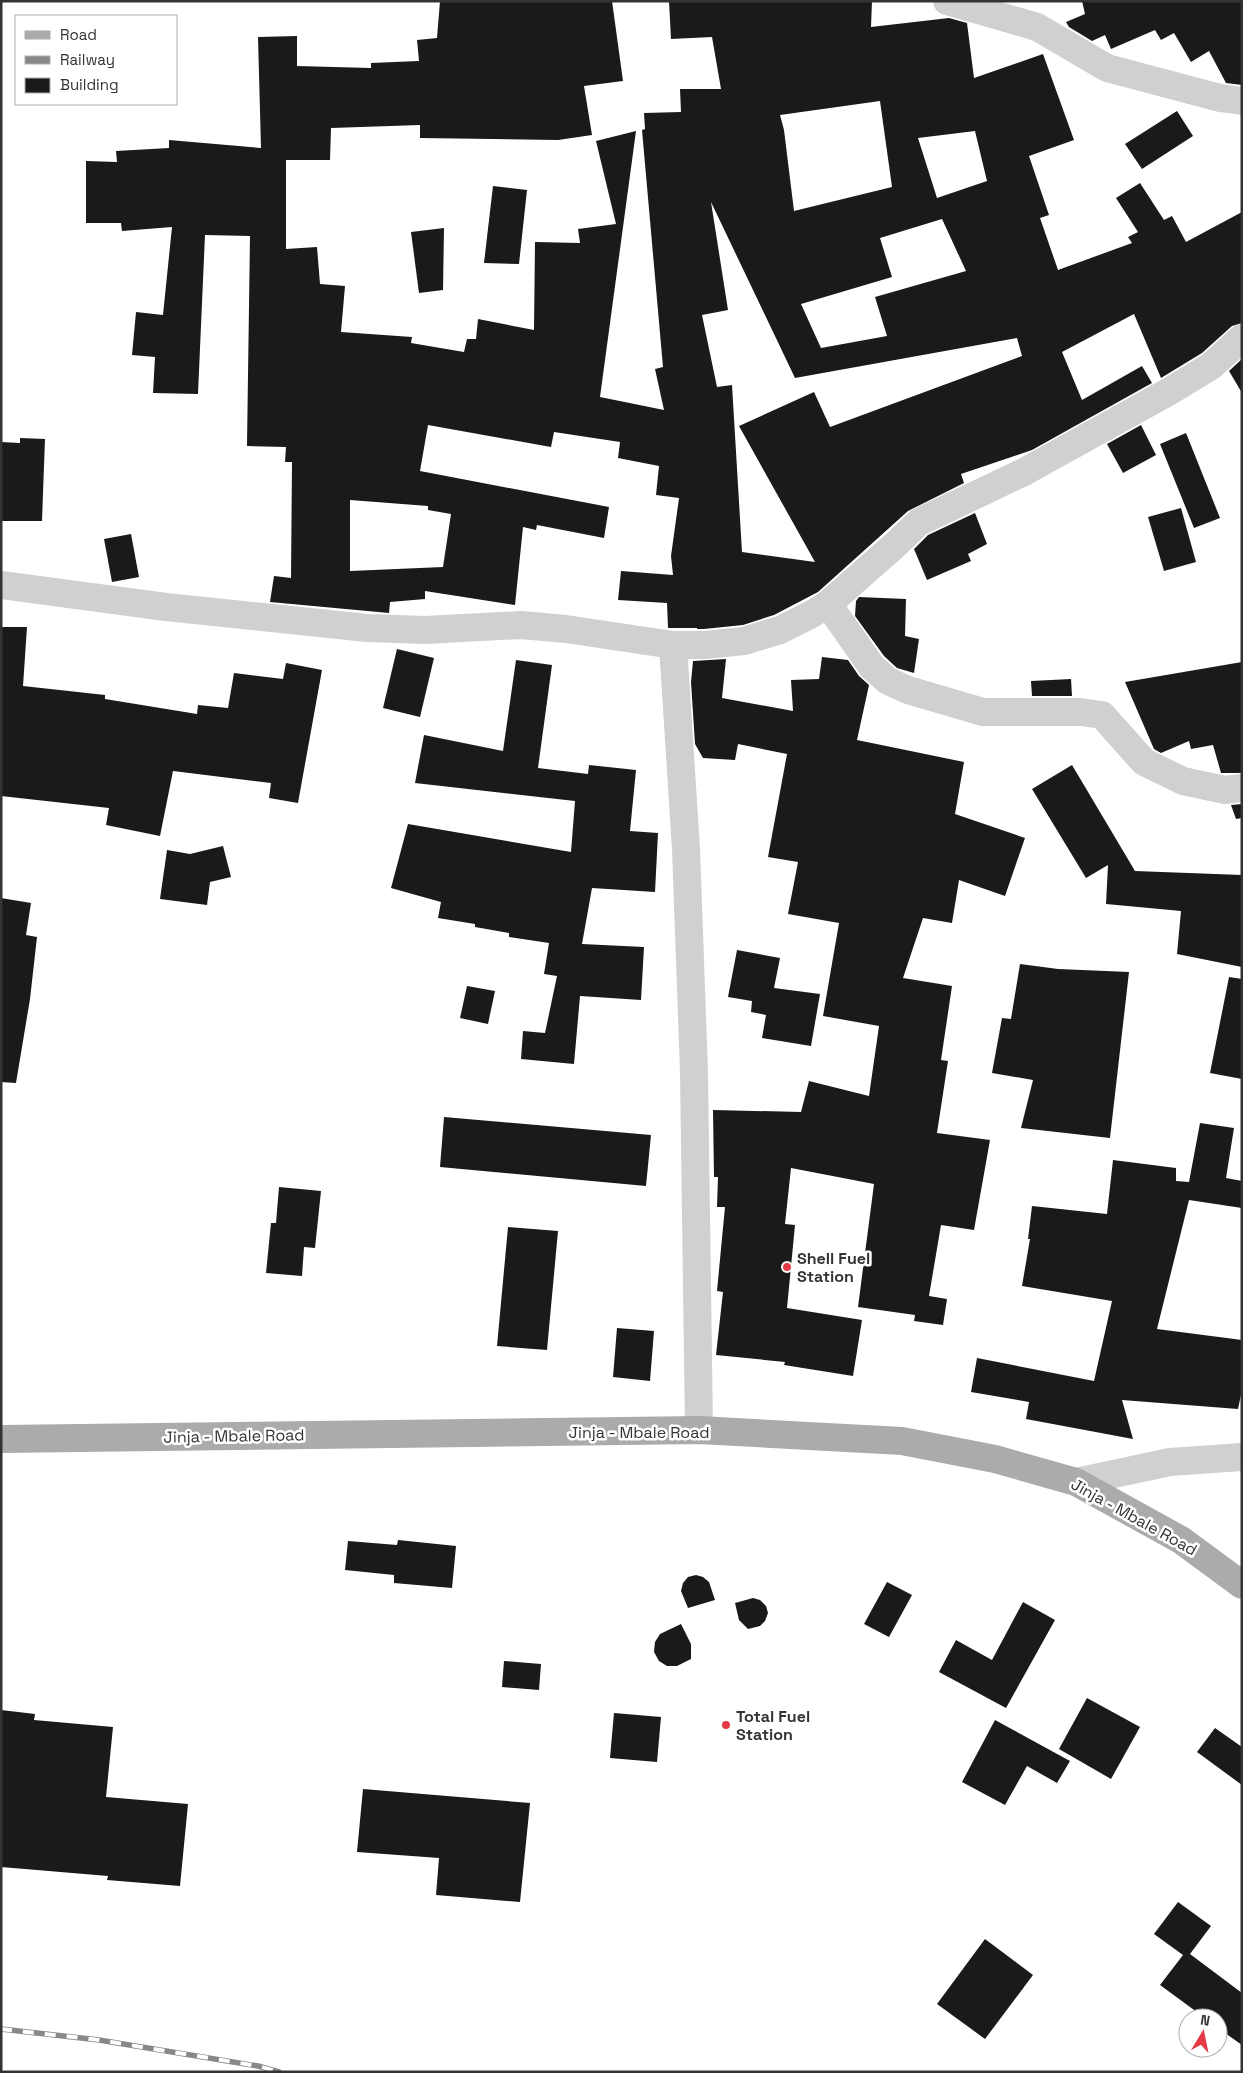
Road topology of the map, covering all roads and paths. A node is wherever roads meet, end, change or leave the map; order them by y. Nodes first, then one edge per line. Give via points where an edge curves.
1 (947, 1) edge
2 (1242, 101) edge
3 (1242, 338) edge
4 (1, 586) edge
5 (828, 604) junction
6 (673, 645) junction
7 (1242, 788) edge
8 (699, 1430) junction
9 (1, 1439) edge
10 (1242, 1457) edge
11 (1076, 1482) junction
12 (1242, 1585) edge

1 - 2 street via 1037,27 1107,68
3 - 5 street via 1211,366 1170,391 1024,472 919,522
4 - 6 street via 367,628 426,630 521,625
5 - 6 street via 796,623 744,641
5 - 7 street via 872,667 888,681 908,690 983,712 1102,715 1144,762 1183,781 1225,790
6 - 8 street via 686,858 694,1072
8 - 9 main road, Jinja - Mbale Road
8 - 11 main road, Jinja - Mbale Road via 902,1441 995,1459
10 - 11 street via 1170,1462
11 - 12 main road, Jinja - Mbale Road via 1181,1540

